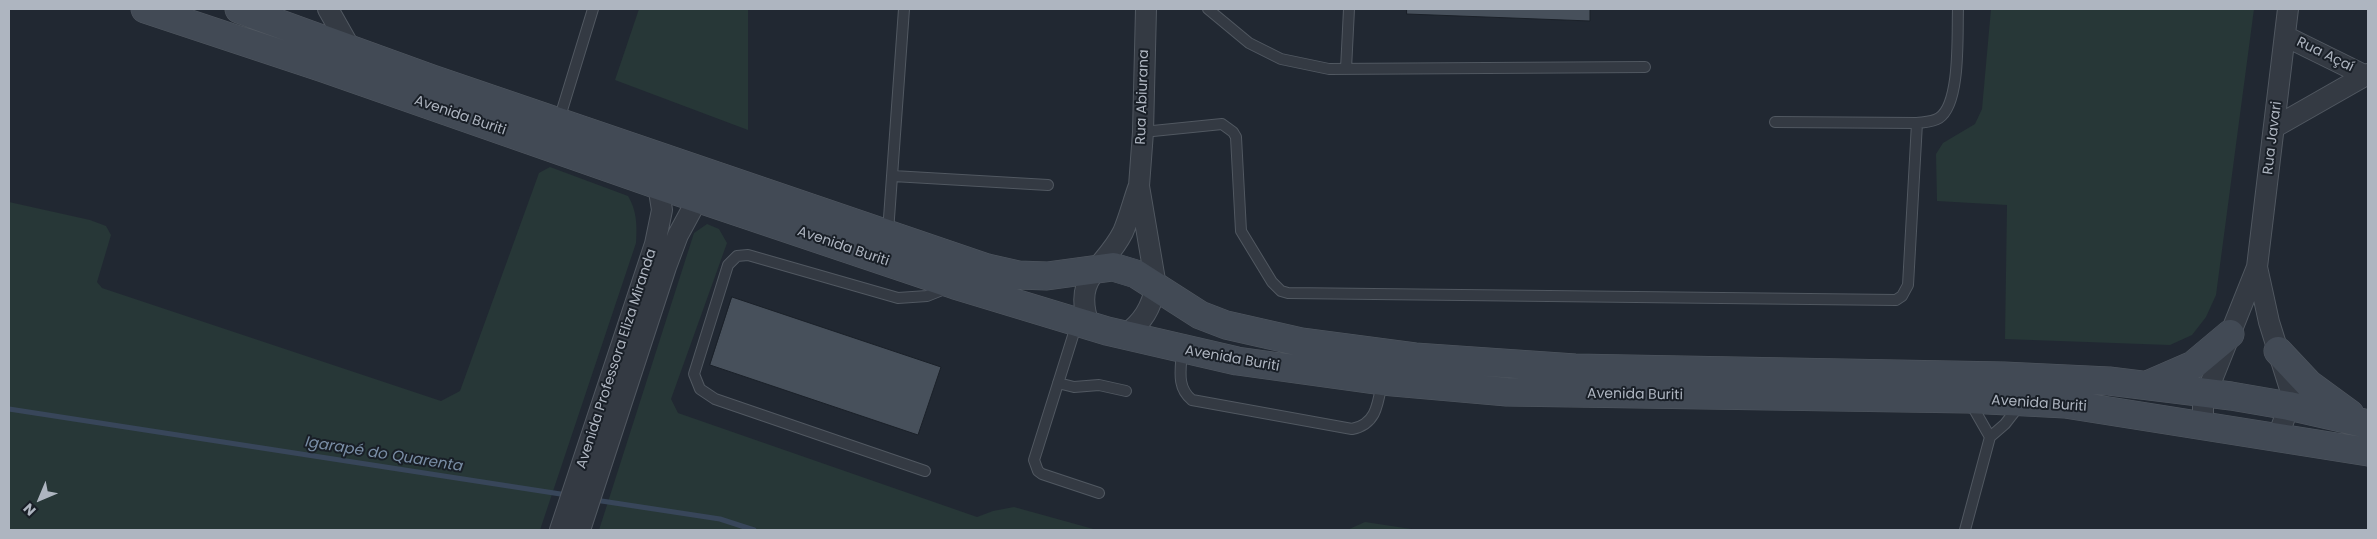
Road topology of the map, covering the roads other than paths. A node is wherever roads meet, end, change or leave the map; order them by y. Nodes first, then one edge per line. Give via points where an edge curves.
1 (145, 9) edge
2 (328, 9) edge
3 (593, 9) edge
4 (904, 9) edge
5 (1146, 9) edge
6 (1208, 9) edge
7 (1349, 9) edge
8 (1958, 9) edge
9 (2288, 9) edge
10 (249, 10) edge
11 (2286, 36) junction
12 (350, 48) junction
13 (1645, 67) dead end
14 (1346, 69) junction
15 (2366, 74) edge
16 (559, 122) junction
17 (1775, 122) dead end
18 (1917, 123) junction
19 (2275, 127) junction
20 (1143, 132) junction
21 (893, 176) junction
22 (658, 185) junction
23 (1048, 185) dead end
24 (1139, 186) junction
25 (698, 198) junction
26 (888, 235) junction
27 (2257, 267) junction
28 (1096, 268) junction
29 (955, 285) junction
30 (1156, 286) junction
31 (1083, 324) junction
32 (2230, 334) junction
33 (1125, 335) junction
34 (1182, 350) junction
35 (2278, 351) junction
36 (1382, 381) junction
37 (1058, 383) junction
38 (2145, 385) junction
39 (1126, 391) dead end
40 (2207, 392) junction
41 (1968, 399) junction
42 (2023, 401) junction
43 (2289, 406) junction
44 (2366, 424) edge
45 (2203, 426) junction
46 (1990, 437) junction
47 (2277, 439) junction
48 (2368, 452) edge
49 (591, 467) junction
50 (925, 471) dead end
51 (1099, 494) dead end
52 (577, 521) edge
53 (560, 530) edge
54 (1965, 530) edge

1 - 22 main road, Avenida Buriti
2 - 12 street
3 - 16 lane
4 - 21 lane
5 - 20 street, Rua Abiurana
6 - 14 lane via 1249,43 1281,59 1329,69
7 - 14 lane
8 - 18 lane via 1951,102 1939,118
9 - 11 street, Rua Javari
10 - 12 main road, Avenida Buriti
11 - 15 street, Rua Açaí
11 - 19 street, Rua Javari
12 - 16 main road, Avenida Buriti
13 - 14 lane
15 - 19 street, Rua Açaí
16 - 26 main road, Avenida Buriti
17 - 18 lane
18 - 20 lane via 1908,285 1896,300 1281,291 1241,231 1234,132 1222,124
19 - 27 street, Rua Javari
20 - 24 street, Rua Abiurana
21 - 23 lane
21 - 26 lane
22 - 25 main road, Avenida Buriti
22 - 49 street, Avenida Professora Eliza Miranda via 662,210 656,244
24 - 28 street, Rua Abiurana via 1122,233
24 - 30 street, Rua Abiurana
25 - 29 main road, Avenida Buriti
25 - 49 street via 678,235
26 - 28 main road, Avenida Buriti via 1018,275 1047,276
27 - 32 street, Rua Javari
27 - 35 street, Rua Javari
28 - 30 main road, Avenida Buriti via 1113,267 1136,274
28 - 31 street, Rua Abiurana via 1083,295
29 - 31 main road, Avenida Buriti
29 - 50 lane via 927,296 898,298 748,255 737,256 728,265 694,374 700,389 715,399
30 - 33 street, Rua Abiurana via 1146,315
30 - 38 main road, Avenida Buriti via 1200,315 1226,325 1301,342 1415,357 1576,368 2004,376
31 - 33 main road, Avenida Buriti
31 - 37 lane
32 - 38 main road via 2193,365
32 - 40 street, Rua Javari
33 - 34 main road, Avenida Buriti
34 - 36 main road, Avenida Buriti via 1304,372
34 - 36 lane via 1180,381 1182,389 1192,400 1352,429 1361,427 1373,416
35 - 43 street, Rua Javari via 2290,389
35 - 44 main road via 2309,384
36 - 41 main road, Avenida Buriti via 1508,392
37 - 39 lane via 1099,385
37 - 51 lane via 1034,460 1035,466 1042,474
38 - 40 main road, Avenida Buriti
40 - 43 main road, Avenida Buriti
40 - 45 street, Rua Javari
41 - 42 main road, Avenida Buriti
41 - 46 lane
42 - 45 main road, Avenida Buriti via 2138,414
42 - 46 lane
43 - 44 main road, Avenida Buriti
43 - 47 street, Rua Javari
45 - 47 main road, Avenida Buriti
46 - 54 lane
47 - 48 main road, Avenida Buriti
49 - 52 street, Avenida Professora Eliza Miranda
52 - 53 street, Avenida Professora Eliza Miranda

